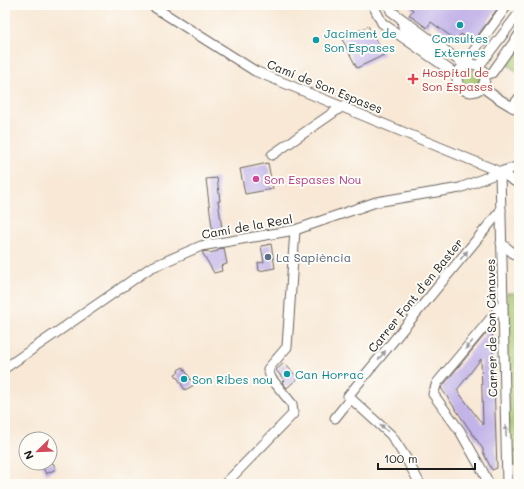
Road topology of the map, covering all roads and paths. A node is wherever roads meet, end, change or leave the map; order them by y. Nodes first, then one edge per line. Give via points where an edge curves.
1 (151, 5) edge
2 (390, 8) edge
3 (504, 8) dead end
4 (376, 9) edge
5 (516, 17) dead end
6 (402, 20) junction
7 (519, 35) edge
8 (432, 51) dead end
9 (466, 65) junction
10 (479, 66) junction
11 (457, 75) junction
12 (485, 75) junction
13 (482, 87) junction
14 (519, 98) edge
15 (343, 106) junction
16 (516, 109) edge
17 (272, 155) dead end
18 (519, 166) edge
19 (500, 172) junction
20 (519, 184) edge
21 (501, 210) junction
22 (295, 230) junction
23 (501, 243) junction
24 (519, 258) edge
25 (503, 304) junction
26 (5, 368) edge
27 (349, 397) junction
28 (335, 418) dead end
29 (224, 484) edge
30 (420, 484) edge
31 (489, 484) edge
32 (507, 484) edge

1 - 15 street, Camí de Son Espases via 255,71
2 - 4 street via 382,13
2 - 6 street
3 - 9 street
4 - 11 street via 382,23
5 - 10 street
6 - 8 street via 406,32
6 - 9 street
7 - 12 street via 492,73
9 - 10 street
9 - 11 street
10 - 12 street
11 - 13 street via 458,85 465,91 470,93
12 - 13 street
13 - 16 street
14 - 16 street
15 - 17 street
15 - 19 street, Camí de Son Espases
18 - 19 street, Camí de la Real
19 - 20 street, Camí de Son Espases
19 - 21 street, Carrer de Son Cànaves
19 - 22 street, Camí de la Real via 460,188 376,202
21 - 23 street, Carrer de Son Cànaves
27 -> 21 street, Carrer Font d'en Baster
22 - 26 street, Camí de la Real via 201,246 150,268
22 - 29 street via 287,347 268,369 271,378 292,404 293,414
23 - 24 street
23 - 25 street, Carrer de Son Cànaves
25 -> 31 street via 437,383 433,394 460,431
32 -> 25 street, Carrer de Son Cànaves
27 - 28 street, Carrer Font d'en Baster
30 -> 27 street via 391,435

